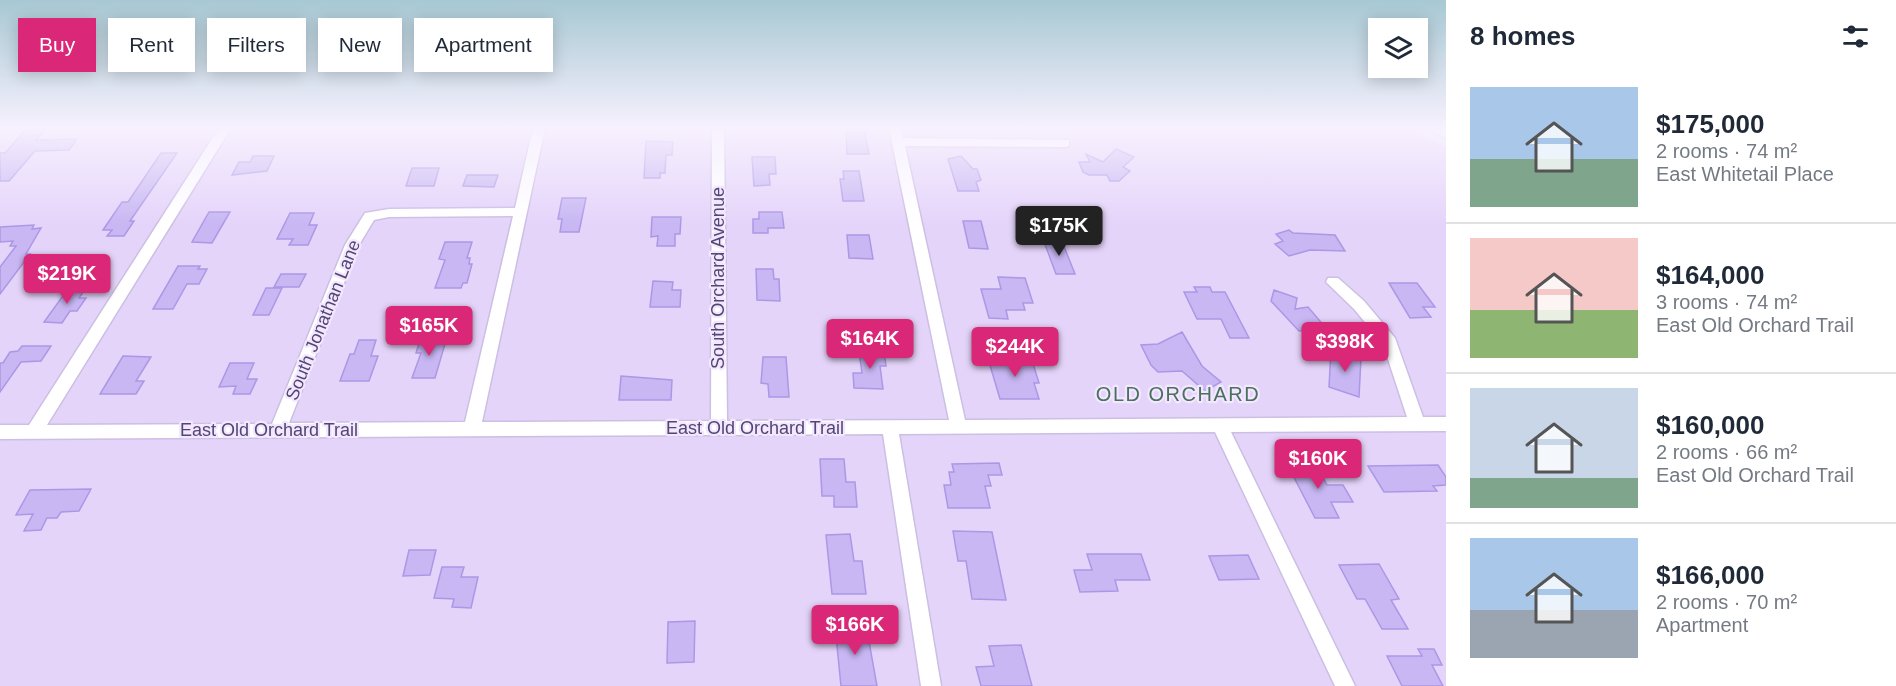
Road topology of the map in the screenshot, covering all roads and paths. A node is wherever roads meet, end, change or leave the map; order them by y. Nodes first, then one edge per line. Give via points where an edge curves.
1 (205, 160) edge
2 (531, 160) edge
3 (718, 160) edge
4 (901, 160) edge
5 (519, 212) junction
6 (1333, 282) dead end
7 (1446, 424) edge
8 (1220, 425) junction
9 (1418, 425) junction
10 (890, 427) junction
11 (959, 427) junction
12 (719, 428) junction
13 (472, 429) junction
14 (278, 430) junction
15 (34, 431) junction
16 (0, 432) edge
17 (931, 686) edge
18 (1345, 686) edge

1 - 15 street
2 - 5 street
3 - 12 street, South Orchard Avenue
4 - 11 street
5 - 13 street
5 - 14 street, South Jonathan Lane via 370,216 352,245
6 - 9 street via 1359,305 1389,342
7 - 9 street, East Old Orchard Trail
8 - 9 street, East Old Orchard Trail
8 - 11 street, East Old Orchard Trail
8 - 18 street
10 - 11 street, East Old Orchard Trail
10 - 12 street, East Old Orchard Trail
10 - 17 street
12 - 13 street, East Old Orchard Trail
13 - 14 street, East Old Orchard Trail
14 - 15 street, East Old Orchard Trail
15 - 16 street, East Old Orchard Trail

